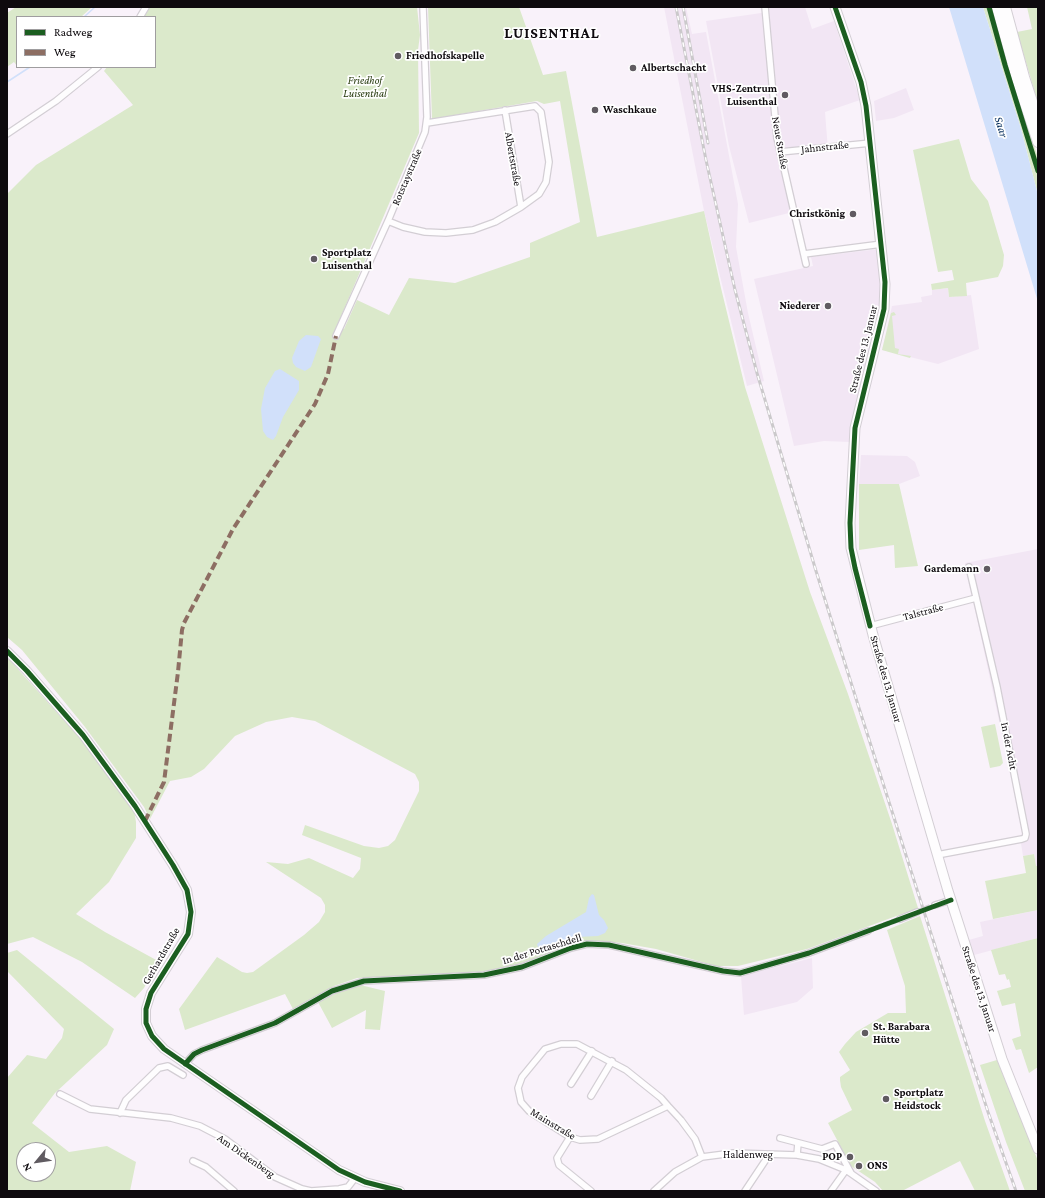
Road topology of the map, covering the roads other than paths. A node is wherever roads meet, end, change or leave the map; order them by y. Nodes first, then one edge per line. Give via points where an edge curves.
1 (146, 7) edge
2 (423, 7) edge
3 (765, 7) edge
4 (834, 7) edge
5 (998, 7) edge
6 (1005, 7) edge
7 (141, 16) edge
8 (97, 68) edge
9 (505, 110) junction
10 (1038, 120) edge
11 (427, 123) junction
12 (7, 134) edge
13 (1038, 142) edge
14 (871, 143) junction
15 (780, 152) junction
16 (522, 207) junction
17 (388, 221) junction
18 (882, 244) junction
19 (804, 254) junction
20 (806, 264) dead end
21 (336, 336) dead end
22 (969, 567) dead end
23 (976, 598) junction
24 (870, 626) junction
25 (7, 651) edge
26 (937, 855) junction
27 (950, 900) junction
28 (935, 905) tunnel mouth
29 (917, 912) tunnel mouth
30 (900, 919) tunnel mouth
31 (868, 931) tunnel mouth
32 (592, 1051) junction
33 (612, 1061) junction
34 (185, 1064) junction
35 (183, 1075) dead end
36 (571, 1084) dead end
37 (60, 1094) dead end
38 (591, 1096) dead end
39 (668, 1106) junction
40 (120, 1113) junction
41 (570, 1136) junction
42 (780, 1138) dead end
43 (798, 1143) junction
44 (1038, 1149) edge
45 (769, 1154) junction
46 (797, 1155) junction
47 (702, 1157) junction
48 (193, 1161) dead end
49 (848, 1171) junction
50 (355, 1178) junction
51 (301, 1190) edge
52 (340, 1190) edge
53 (234, 1191) edge
54 (400, 1191) edge
55 (592, 1191) edge
56 (654, 1191) edge
57 (745, 1191) edge
58 (831, 1191) edge
59 (876, 1191) edge

1 - 7 street
2 - 11 street, Rotstaystraße
3 - 15 street, Neue Straße
4 - 14 main road, Straße des 13. Januar via 864,93
5 - 13 highway via 1015,73
6 - 10 highway
8 - 12 street via 56,102
9 - 11 street
9 - 16 street, Albertstraße
9 - 16 street via 535,106 541,112 549,162 548,175 539,194
11 - 17 street, Rotstaystraße
14 - 15 street, Jahnstraße
14 - 18 main road, Straße des 13. Januar
15 - 19 street, Neue Straße
16 - 17 street via 489,225 464,232 425,232
17 - 21 street, Rotstaystraße
18 - 19 street
18 - 24 main road, Straße des 13. Januar via 885,300 855,428 850,523 851,548
19 - 20 street, Neue Straße
22 - 23 street, In der Acht
23 - 24 street, Talstraße
23 - 26 street, In der Acht via 1026,834 1022,840
24 - 26 main road, Straße des 13. Januar
25 - 34 street, Gerhardstraße via 83,735 135,806 187,890 191,912 188,934 151,993 146,1016 149,1030 155,1040
26 - 27 main road, Straße des 13. Januar
27 - 28 street
27 - 44 main road, Straße des 13. Januar via 1002,1059
29 - 30 street
31 - 34 street, In der Pottaschdell via 809,954 740,973 609,945 587,944 522,967 484,975 364,981 332,991 275,1023 202,1050
32 - 33 street, Mainstraße
32 - 36 street
32 - 41 street, Mainstraße via 577,1044 561,1044 544,1049 522,1077 518,1088 521,1102 529,1111
33 - 38 street
33 - 39 street, Mainstraße via 639,1080
34 - 50 street, Gerhardstraße via 339,1170
35 - 40 street via 168,1066 159,1068 126,1100
37 - 40 street, Am Dickenberg via 90,1109
39 - 41 street, Mainstraße via 598,1139 588,1141
39 - 47 street, Mainstraße via 695,1139
40 - 51 street, Am Dickenberg via 172,1118 200,1126 225,1139 275,1177
41 - 55 street via 557,1158 559,1165
42 - 43 street, Haldenweg
43 - 46 street
43 - 49 street, Haldenweg via 822,1149 835,1144
45 - 46 street, Haldenweg
45 - 47 street, Haldenweg via 733,1153
45 - 57 street
46 - 49 street, Haldenweg via 819,1159
47 - 56 street, Haldenweg via 675,1172
48 - 53 street via 206,1166
49 - 58 street
49 - 59 street, Haldenweg
50 - 52 street, Am Dickenberg via 348,1187
50 - 54 street, Gerhardstraße
51 - 52 street, Am Dickenberg

